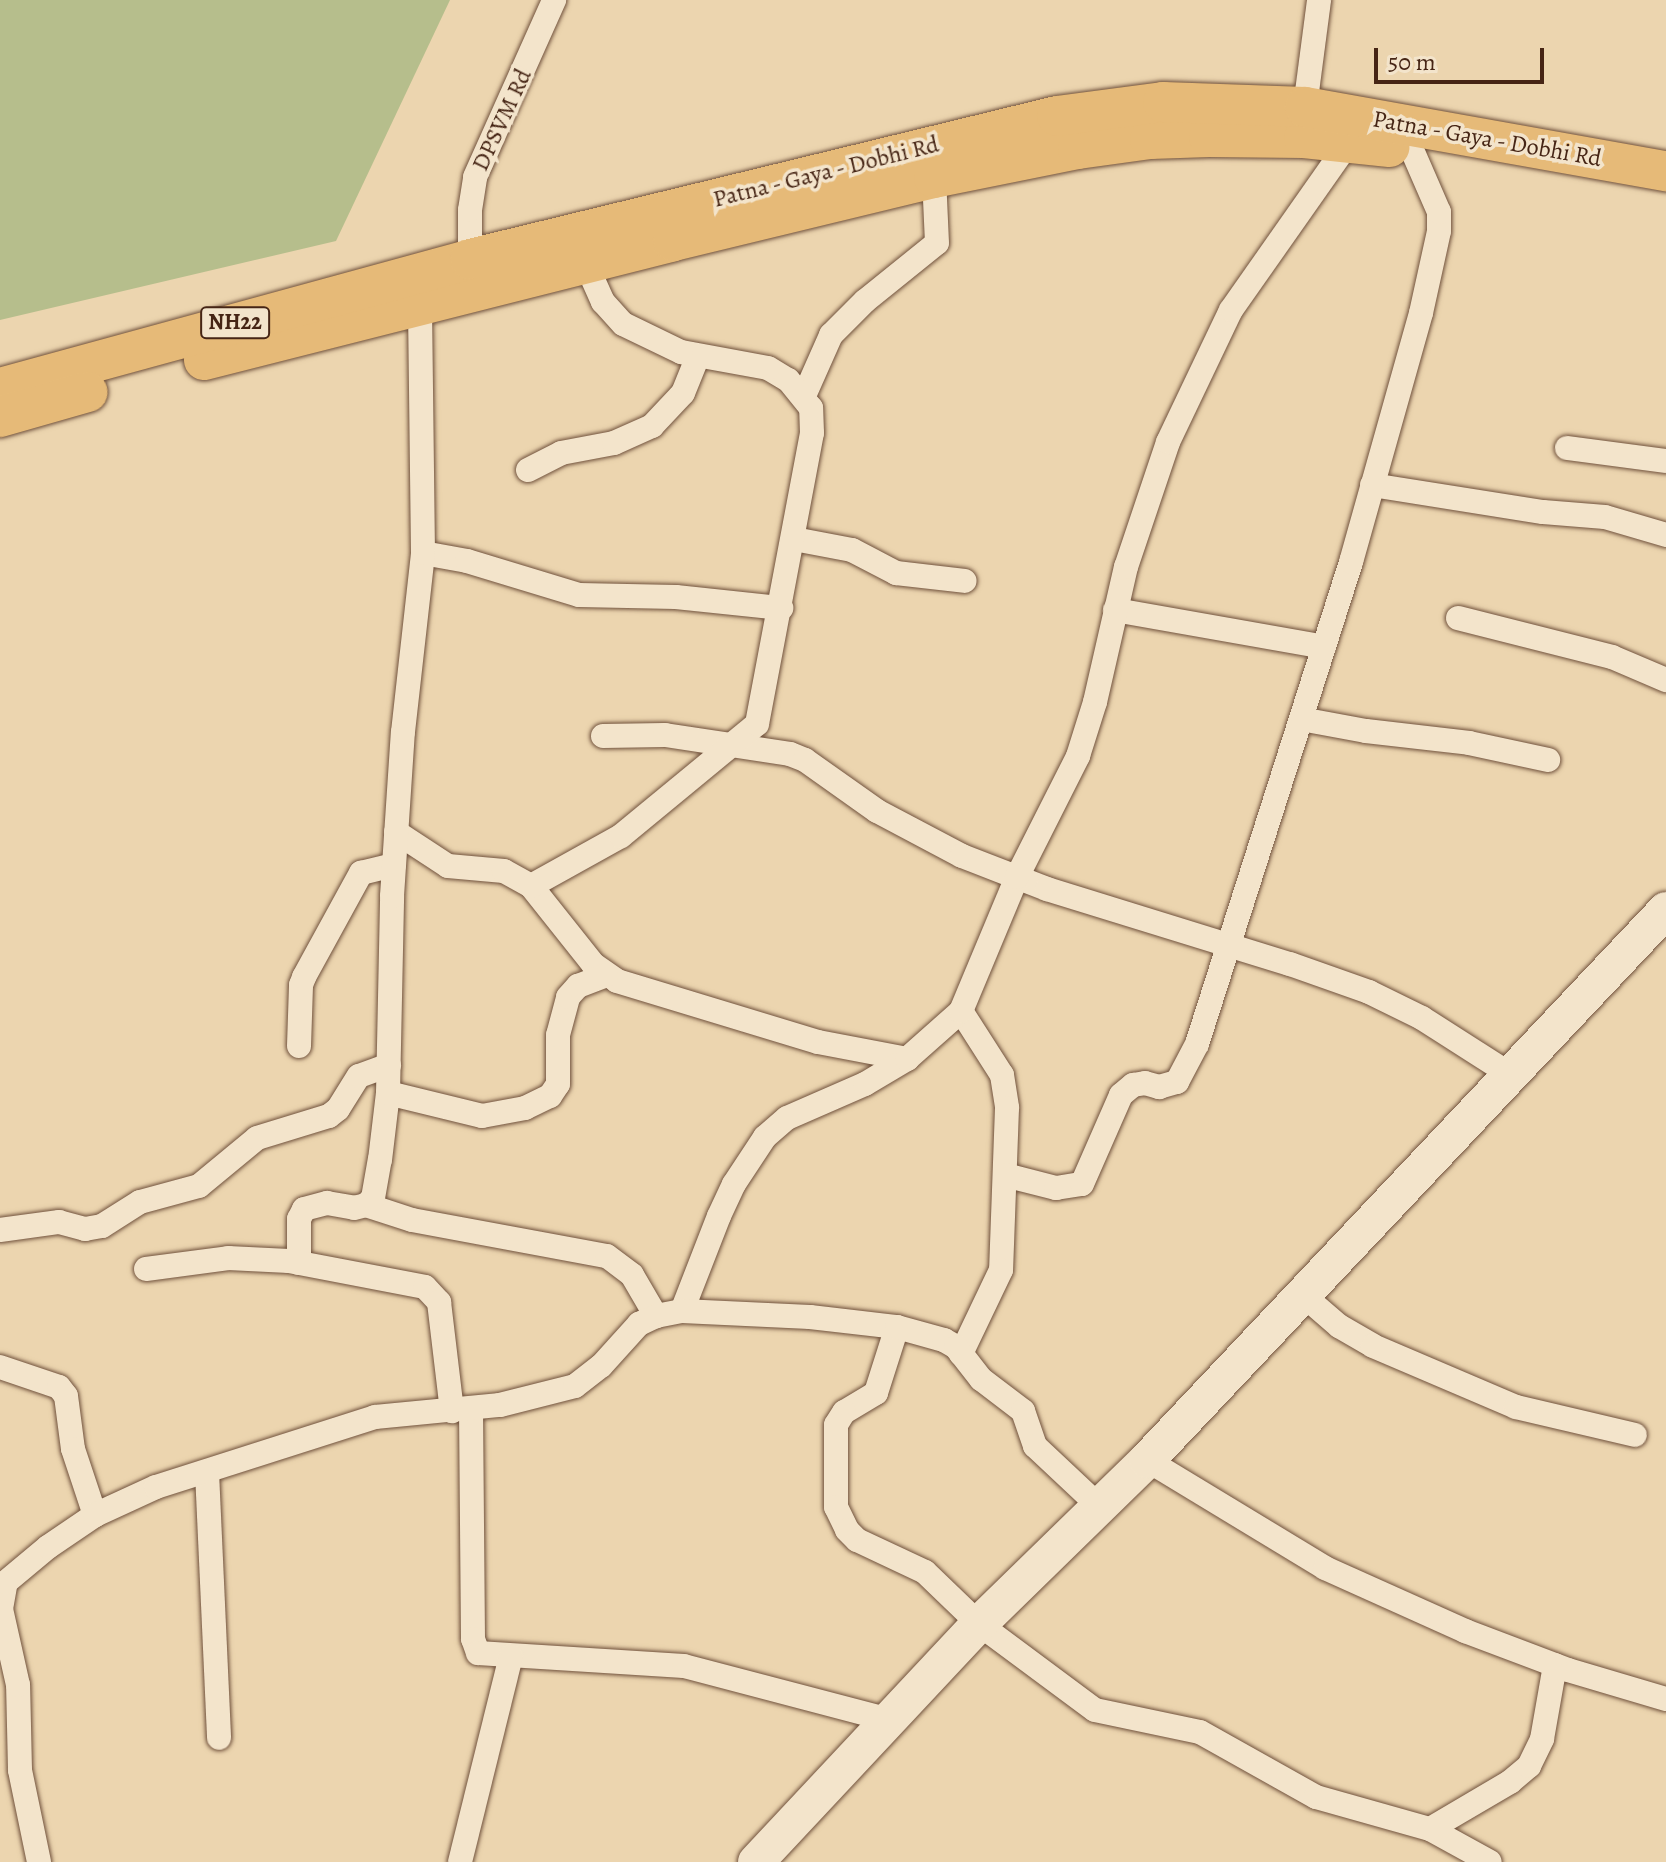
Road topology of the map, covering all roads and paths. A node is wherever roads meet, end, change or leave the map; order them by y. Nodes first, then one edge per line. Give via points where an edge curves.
1 (554, 0) edge
2 (1319, 0) edge
3 (1305, 107) junction
4 (1349, 142) junction
5 (1412, 150) junction
6 (1666, 171) edge
7 (934, 178) junction
8 (1666, 196) edge
9 (586, 264) junction
10 (470, 276) junction
11 (420, 305) junction
12 (698, 356) junction
13 (0, 388) edge
14 (804, 396) junction
15 (0, 417) edge
16 (1567, 448) dead end
17 (1666, 461) edge
18 (528, 470) dead end
19 (1372, 485) junction
20 (1666, 535) edge
21 (794, 539) junction
22 (423, 553) junction
23 (965, 581) dead end
24 (781, 608) junction
25 (1115, 610) junction
26 (1458, 618) dead end
27 (1324, 647) junction
28 (1666, 680) edge
29 (1301, 719) junction
30 (603, 736) dead end
31 (731, 743) junction
32 (1548, 760) dead end
33 (396, 832) junction
34 (394, 865) junction
35 (1017, 877) junction
36 (531, 886) junction
37 (1666, 910) edge
38 (1228, 945) junction
39 (606, 975) junction
40 (961, 1011) junction
41 (299, 1046) dead end
42 (907, 1059) junction
43 (389, 1065) junction
44 (1511, 1075) junction
45 (388, 1093) junction
46 (1005, 1175) junction
47 (366, 1205) junction
48 (0, 1230) edge
49 (299, 1263) junction
50 (146, 1269) dead end
51 (1303, 1295) junction
52 (682, 1311) junction
53 (656, 1316) junction
54 (897, 1327) junction
55 (961, 1354) junction
56 (0, 1367) edge
57 (461, 1410) junction
58 (1635, 1435) dead end
59 (1147, 1460) junction
60 (207, 1472) junction
61 (1101, 1508) junction
62 (95, 1515) junction
63 (0, 1599) edge
64 (979, 1624) junction
65 (511, 1656) junction
66 (1555, 1665) junction
67 (1666, 1699) edge
68 (890, 1720) junction
69 (219, 1738) dead end
70 (1430, 1829) junction
71 (45, 1861) edge
72 (460, 1862) edge
73 (756, 1862) edge
74 (1490, 1862) edge

1 - 10 street, DPSVM Rd via 475,177
2 - 3 street
3 - 6 main road, Patna - Gaya - Dobhi Rd
3 - 10 main road, Patna - Gaya - Dobhi Rd via 1163,102 1057,116
4 - 5 main road, Patna - Gaya - Dobhi Rd
4 - 7 main road, Patna - Gaya - Dobhi Rd via 1150,139
4 - 25 street via 1245,288 1205,362 1158,466
5 - 8 main road, Patna - Gaya - Dobhi Rd
5 - 19 street via 1437,204 1439,231
7 - 9 main road, Patna - Gaya - Dobhi Rd
7 - 14 street via 937,243 837,329
9 - 10 main road, Patna - Gaya - Dobhi Rd
9 - 12 street via 612,315
10 - 11 main road, Patna - Gaya - Dobhi Rd
10 - 13 main road, Patna - Gaya - Dobhi Rd / NH22
11 - 15 main road, Patna - Gaya - Dobhi Rd
11 - 22 street
12 - 14 street via 768,368
12 - 18 street via 683,393 652,426 614,443 561,453
14 - 21 street via 813,417
16 - 17 street
19 - 20 street via 1605,517
19 - 27 street
21 - 23 street via 852,550 896,573
21 - 24 street
22 - 24 street via 579,595 676,597
22 - 33 street
24 - 31 street via 762,712 748,733
25 - 27 street
25 - 35 street via 1078,756
26 - 28 street via 1612,657
27 - 29 street
29 - 32 street via 1458,741
29 - 38 street
30 - 31 street via 642,733
31 - 35 street via 805,760 919,836
31 - 36 street via 621,836
33 - 34 street
33 - 36 street via 448,866 504,871
34 - 41 street via 361,873 304,977
34 - 43 street
35 - 38 street
35 - 40 street
36 - 39 street
37 - 44 street
38 - 44 street via 1396,1003
38 - 46 street via 1187,1067 1177,1082 1133,1085 1121,1095 1082,1184 1056,1188
39 - 42 street via 818,1042
39 - 45 street via 578,986 568,997 558,1035 558,1084 550,1096 525,1108 482,1116
40 - 42 street
40 - 46 street via 1002,1075 1007,1108
42 - 52 street via 787,1118 765,1137 719,1216
43 - 45 street
43 - 48 street via 359,1076 329,1116 257,1138 199,1186 140,1202 102,1226 51,1223
44 - 51 street
45 - 47 street via 378,1180
46 - 55 street via 1001,1270
47 - 49 street via 327,1203 304,1209 299,1219
47 - 53 street via 412,1220 607,1256 632,1275
49 - 50 street via 228,1258
49 - 57 street via 432,1291 439,1302
51 - 58 street via 1364,1341 1516,1407
51 - 59 street
52 - 53 street
52 - 54 street
53 - 57 street via 639,1324 575,1386 534,1399
54 - 55 street via 944,1340
54 - 64 street via 876,1393 844,1412 836,1425 836,1507 857,1540 925,1572
55 - 61 street via 981,1379 1023,1411 1035,1446
56 - 62 street via 59,1387 66,1396 73,1449
57 - 60 street via 356,1422
57 - 65 street via 474,1648 484,1655
59 - 61 street
59 - 66 street via 1325,1568
60 - 62 street via 156,1487
60 - 69 street
61 - 64 street
62 - 63 street via 6,1582
63 - 71 street via 18,1685 20,1770
64 - 68 street
64 - 70 street via 1095,1710 1200,1732 1316,1797
65 - 68 street via 684,1666
65 - 72 street
66 - 67 street
66 - 70 street via 1542,1739 1529,1766
68 - 73 street
70 - 74 street

